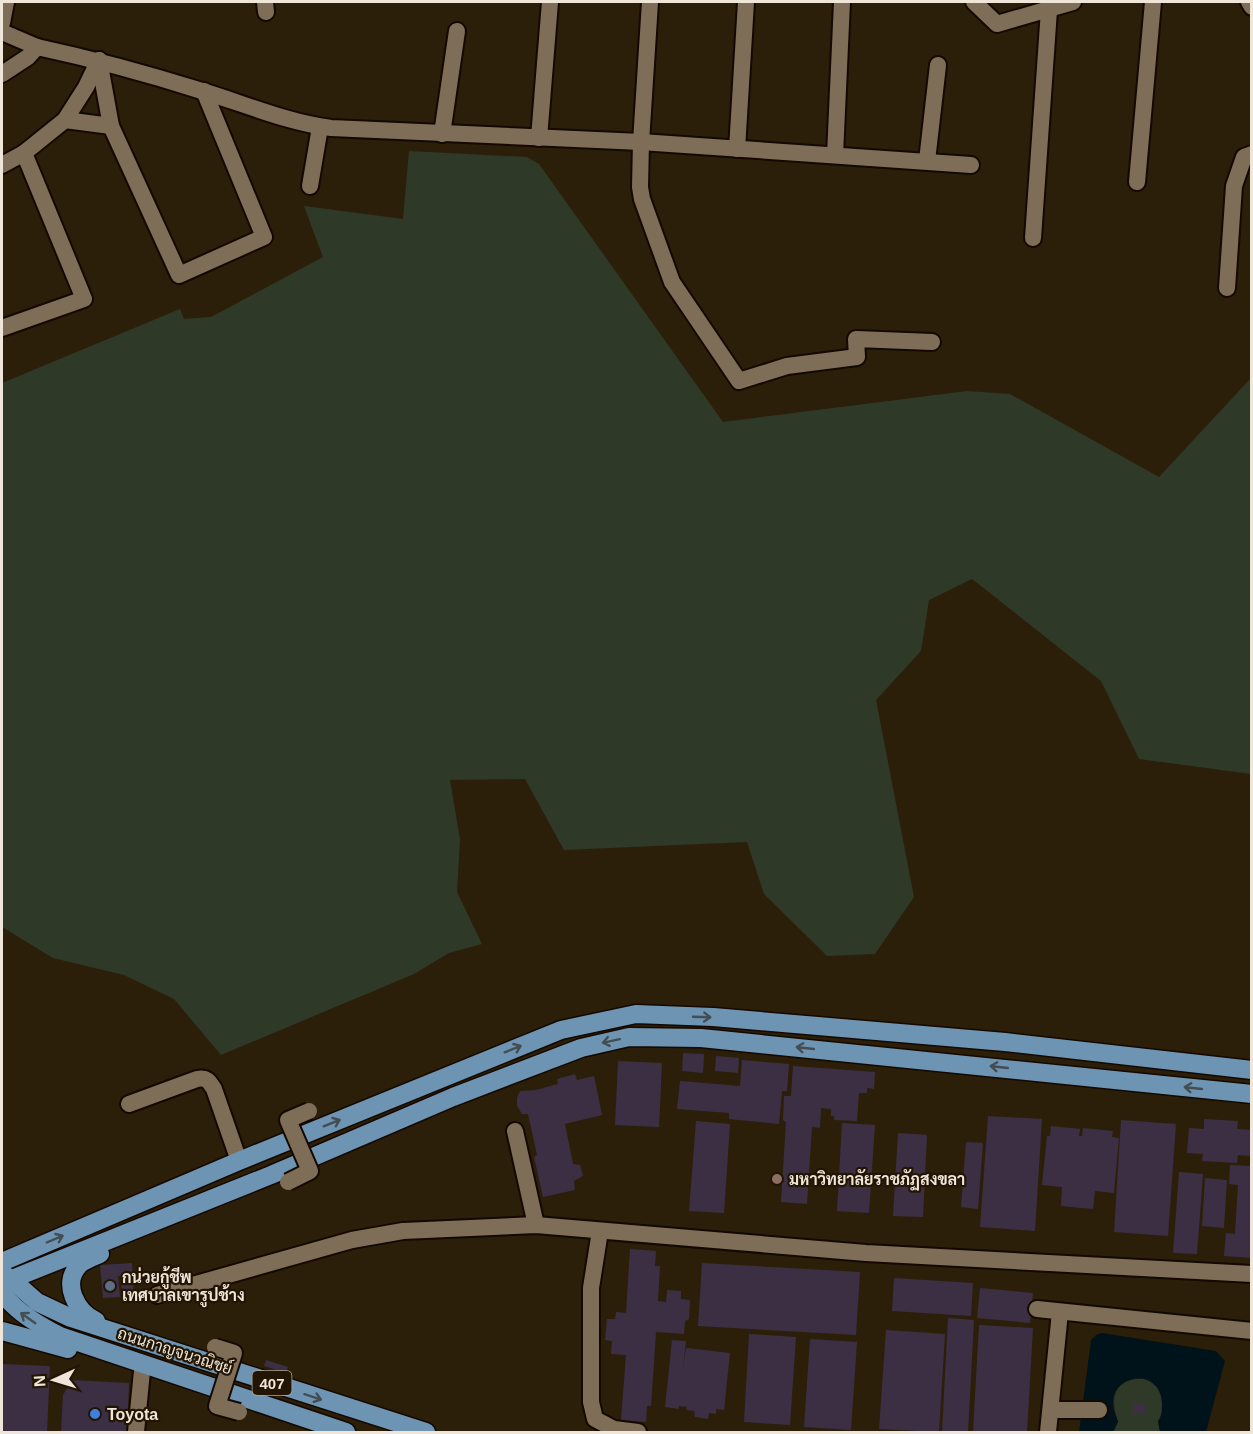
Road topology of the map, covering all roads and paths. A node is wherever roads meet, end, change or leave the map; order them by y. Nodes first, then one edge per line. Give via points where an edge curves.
1 (6, 2) edge
2 (550, 2) edge
3 (650, 2) edge
4 (746, 2) edge
5 (842, 2) edge
6 (974, 2) edge
7 (1073, 2) edge
8 (1153, 2) edge
9 (1249, 2) edge
10 (1251, 7) edge
11 (1049, 10) junction
12 (2, 23) edge
13 (457, 31) dead end
14 (2, 32) edge
15 (37, 47) junction
16 (99, 60) junction
17 (938, 65) dead end
18 (2, 74) edge
19 (204, 92) junction
20 (65, 120) junction
21 (111, 126) junction
22 (320, 127) junction
23 (442, 134) junction
24 (539, 138) junction
25 (641, 142) junction
26 (737, 149) junction
27 (24, 153) junction
28 (1251, 154) edge
29 (835, 155) junction
30 (927, 161) junction
31 (2, 165) edge
32 (971, 165) dead end
33 (1137, 182) dead end
34 (310, 186) dead end
35 (1033, 238) dead end
36 (1227, 288) dead end
37 (2, 328) edge
38 (932, 342) dead end
39 (1251, 1070) edge
40 (1251, 1094) edge
41 (129, 1104) dead end
42 (309, 1111) dead end
43 (514, 1131) dead end
44 (239, 1161) junction
45 (288, 1182) dead end
46 (217, 1196) junction
47 (536, 1225) junction
48 (600, 1231) junction
49 (2, 1262) edge
50 (1251, 1274) edge
51 (4, 1282) edge
52 (157, 1295) dead end
53 (1037, 1309) dead end
54 (1060, 1311) junction
55 (2, 1331) edge
56 (1251, 1331) edge
57 (118, 1332) junction
58 (215, 1347) dead end
59 (142, 1371) junction
60 (200, 1385) junction
61 (1051, 1410) junction
62 (1099, 1410) dead end
63 (238, 1412) dead end
64 (136, 1432) edge
65 (346, 1432) edge
66 (426, 1432) edge
67 (638, 1432) edge
68 (1048, 1432) edge

1 - 12 street
2 - 24 street
3 - 25 street
4 - 26 street
5 - 29 street
6 - 11 street via 997,24
7 - 11 street
8 - 33 street
9 - 10 street
11 - 35 street
13 - 23 street
14 - 15 street
15 - 16 street
15 - 18 street
16 - 19 street
16 - 20 street
16 - 21 street
17 - 30 street
19 - 21 street via 264,237 179,275
19 - 22 street
20 - 21 street
20 - 27 street
22 - 23 street
22 - 34 street
23 - 24 street
24 - 25 street
25 - 26 street
25 - 38 street via 642,199 672,282 739,381 787,366 857,357 856,339
26 - 29 street
27 - 31 street
27 - 37 street via 84,299
28 - 36 street via 1244,157 1234,186
29 - 30 street
30 - 32 street
44 -> 39 main road via 561,1030 636,1014 1005,1042
40 -> 46 main road via 701,1038 629,1037 581,1048 463,1093
41 - 44 street via 197,1079 209,1080
42 - 45 street, bridge via 288,1120 310,1171
43 - 47 street
49 -> 44 main road
46 - 51 main road
46 - 57 main road via 190,1214 79,1265 71,1282 77,1307
47 - 48 street
47 - 52 street via 403,1231 362,1238
48 - 50 street via 866,1253
48 - 67 street via 591,1288 591,1402 595,1419 614,1429
51 - 57 main road, ถนนกาญจนวณิชย์ / 407 via 71,1318
60 -> 51 main road, ถนนกาญจนวณิชย์ / 407 via 60,1336 32,1322 15,1309
53 - 54 street
54 - 56 street
54 - 61 street
55 - 59 main road
57 -> 66 main road, ถนนกาญจนวณิชย์ / 407
58 - 63 street, bridge via 234,1353 217,1406
59 - 60 main road
59 - 64 street
60 - 65 main road, ถนนกาญจนวณิชย์ / 407
61 - 62 street
61 - 68 street

